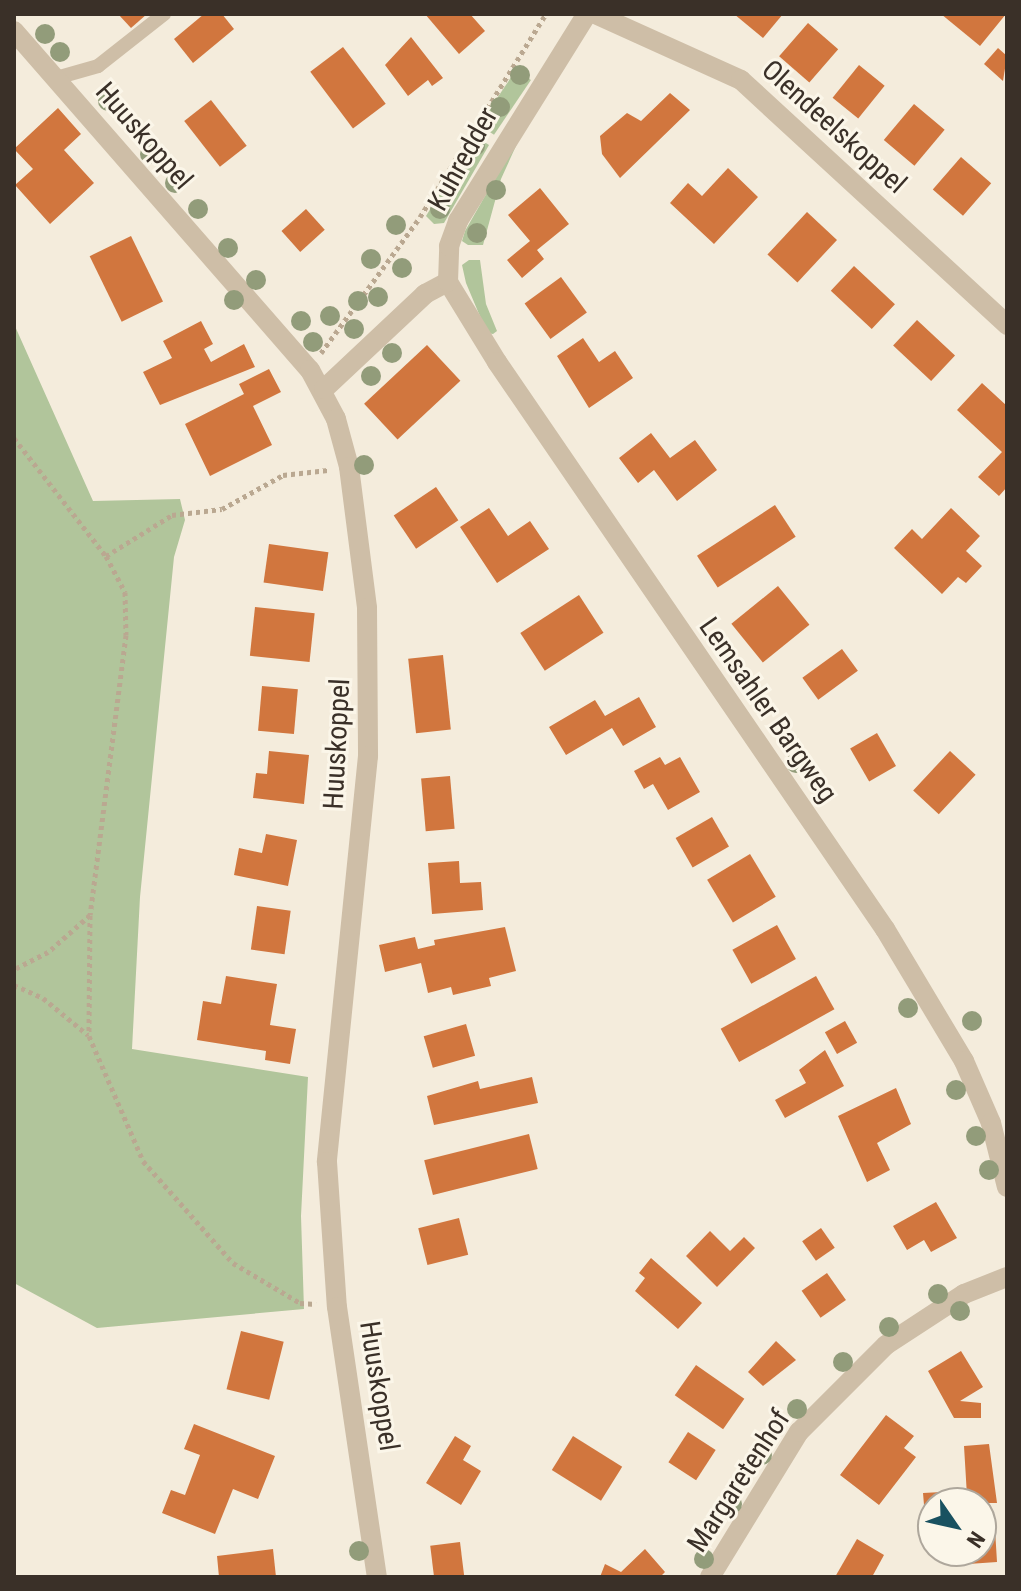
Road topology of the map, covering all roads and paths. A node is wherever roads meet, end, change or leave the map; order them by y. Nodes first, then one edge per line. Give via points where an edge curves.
1 (164, 14) edge
2 (546, 14) edge
3 (587, 14) edge
4 (595, 14) edge
5 (14, 31) edge
6 (56, 78) junction
7 (448, 282) junction
8 (1007, 325) edge
9 (310, 370) junction
10 (324, 389) junction
11 (14, 438) edge
12 (349, 467) junction
13 (106, 556) junction
14 (90, 915) junction
15 (14, 969) edge
16 (14, 985) edge
17 (89, 1036) junction
18 (1007, 1187) edge
19 (1007, 1277) edge
20 (337, 1307) junction
21 (377, 1577) edge
22 (710, 1577) edge

1 - 6 lane via 98,66
2 - 9 path via 420,217
3 - 7 street, Kuhredder via 458,221 449,246
4 - 8 street, Olendeelskoppel via 741,80
5 - 6 street, Huuskoppel
6 - 9 street, Huuskoppel
7 - 10 street via 425,294
7 - 18 street, Lemsahler Bargweg via 497,362 885,929 964,1061 991,1123
9 - 10 street, Huuskoppel
10 - 12 street, Huuskoppel
11 - 13 path
12 - 13 path via 283,475 222,509 172,515
12 - 20 street, Huuskoppel via 370,674 368,756 327,1162
13 - 14 path via 125,592 126,635
14 - 15 path via 48,952
14 - 17 path
16 - 17 path via 43,998
17 - 20 path via 143,1161 165,1191 233,1263 300,1303
19 - 22 street, Margaretenhof via 964,1294 886,1345 799,1432
20 - 21 street, Huuskoppel

